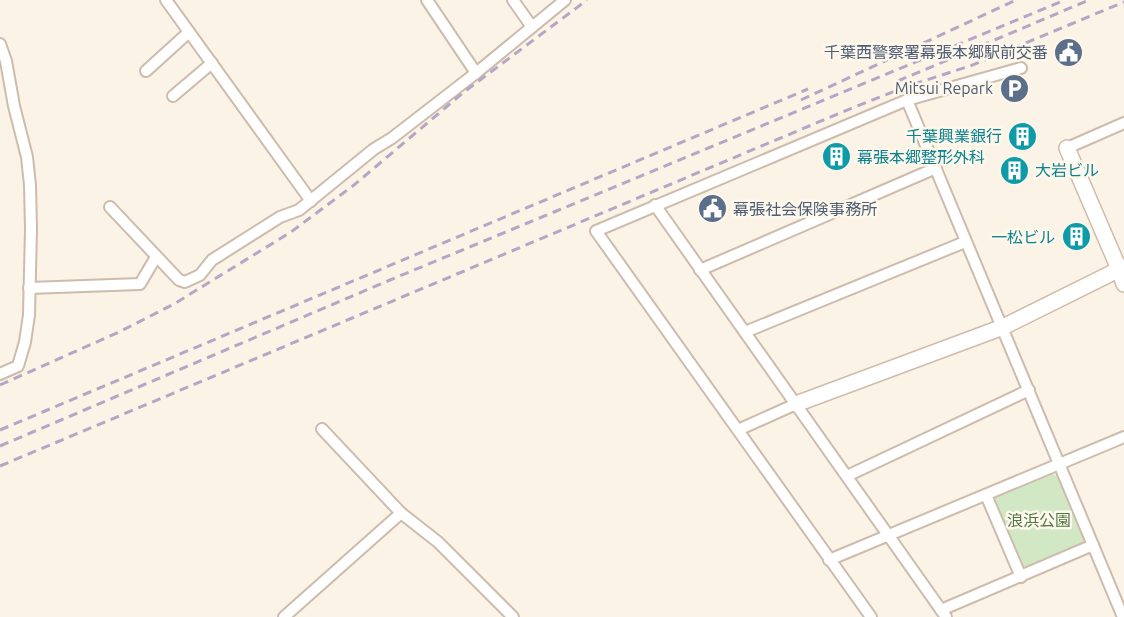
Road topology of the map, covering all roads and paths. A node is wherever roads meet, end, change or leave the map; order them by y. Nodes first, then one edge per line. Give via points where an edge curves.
1 (166, 0) edge
2 (427, 0) edge
3 (513, 0) edge
4 (565, 0) edge
5 (532, 27) junction
6 (189, 32) junction
7 (0, 44) edge
8 (3, 62) edge
9 (212, 63) junction
10 (1021, 68) dead end
11 (146, 71) dead end
12 (476, 73) junction
13 (173, 96) dead end
14 (907, 100) junction
15 (1124, 123) edge
16 (1067, 148) joint
17 (936, 168) junction
18 (311, 201) junction
19 (655, 206) junction
20 (110, 207) dead end
21 (965, 242) junction
22 (156, 257) junction
23 (1122, 268) edge
24 (700, 270) junction
25 (1124, 284) edge
26 (29, 288) junction
27 (1003, 327) junction
28 (745, 332) junction
29 (0, 374) edge
30 (1029, 390) junction
31 (796, 404) junction
32 (322, 429) dead end
33 (738, 430) junction
34 (1124, 437) edge
35 (1059, 464) junction
36 (847, 476) junction
37 (986, 495) junction
38 (401, 513) junction
39 (890, 536) junction
40 (1093, 545) junction
41 (829, 560) junction
42 (1021, 577) junction
43 (943, 613) edge
44 (284, 617) edge
45 (513, 617) edge
46 (871, 617) edge
47 (1123, 617) edge

1 - 6 street
2 - 12 street
3 - 5 street
4 - 5 street
5 - 12 street
6 - 9 street
6 - 11 street
7 - 8 street
8 - 26 street via 27,157
9 - 13 street
9 - 18 street
10 - 14 street
12 - 18 street
14 - 17 street
14 - 19 street
15 - 16 street
16 - 23 street
17 - 21 street
17 - 24 street
18 - 22 street via 212,260 200,275 185,282
19 - 24 street
19 - 33 street via 596,231
20 - 22 street
21 - 27 street
21 - 28 street
22 - 26 street via 140,284
23 - 25 street
23 - 27 street
24 - 28 street
26 - 29 street via 25,342 18,366
27 - 30 street
27 - 31 street
28 - 31 street
30 - 35 street
30 - 36 street
31 - 33 street
31 - 36 street
32 - 38 street
33 - 41 street
34 - 35 street
35 - 37 street
35 - 40 street
36 - 39 street
37 - 39 street
37 - 42 street
38 - 44 street
38 - 45 street via 438,542
39 - 41 street
39 - 43 street
40 - 42 street
40 - 47 street
41 - 46 street
42 - 43 street

